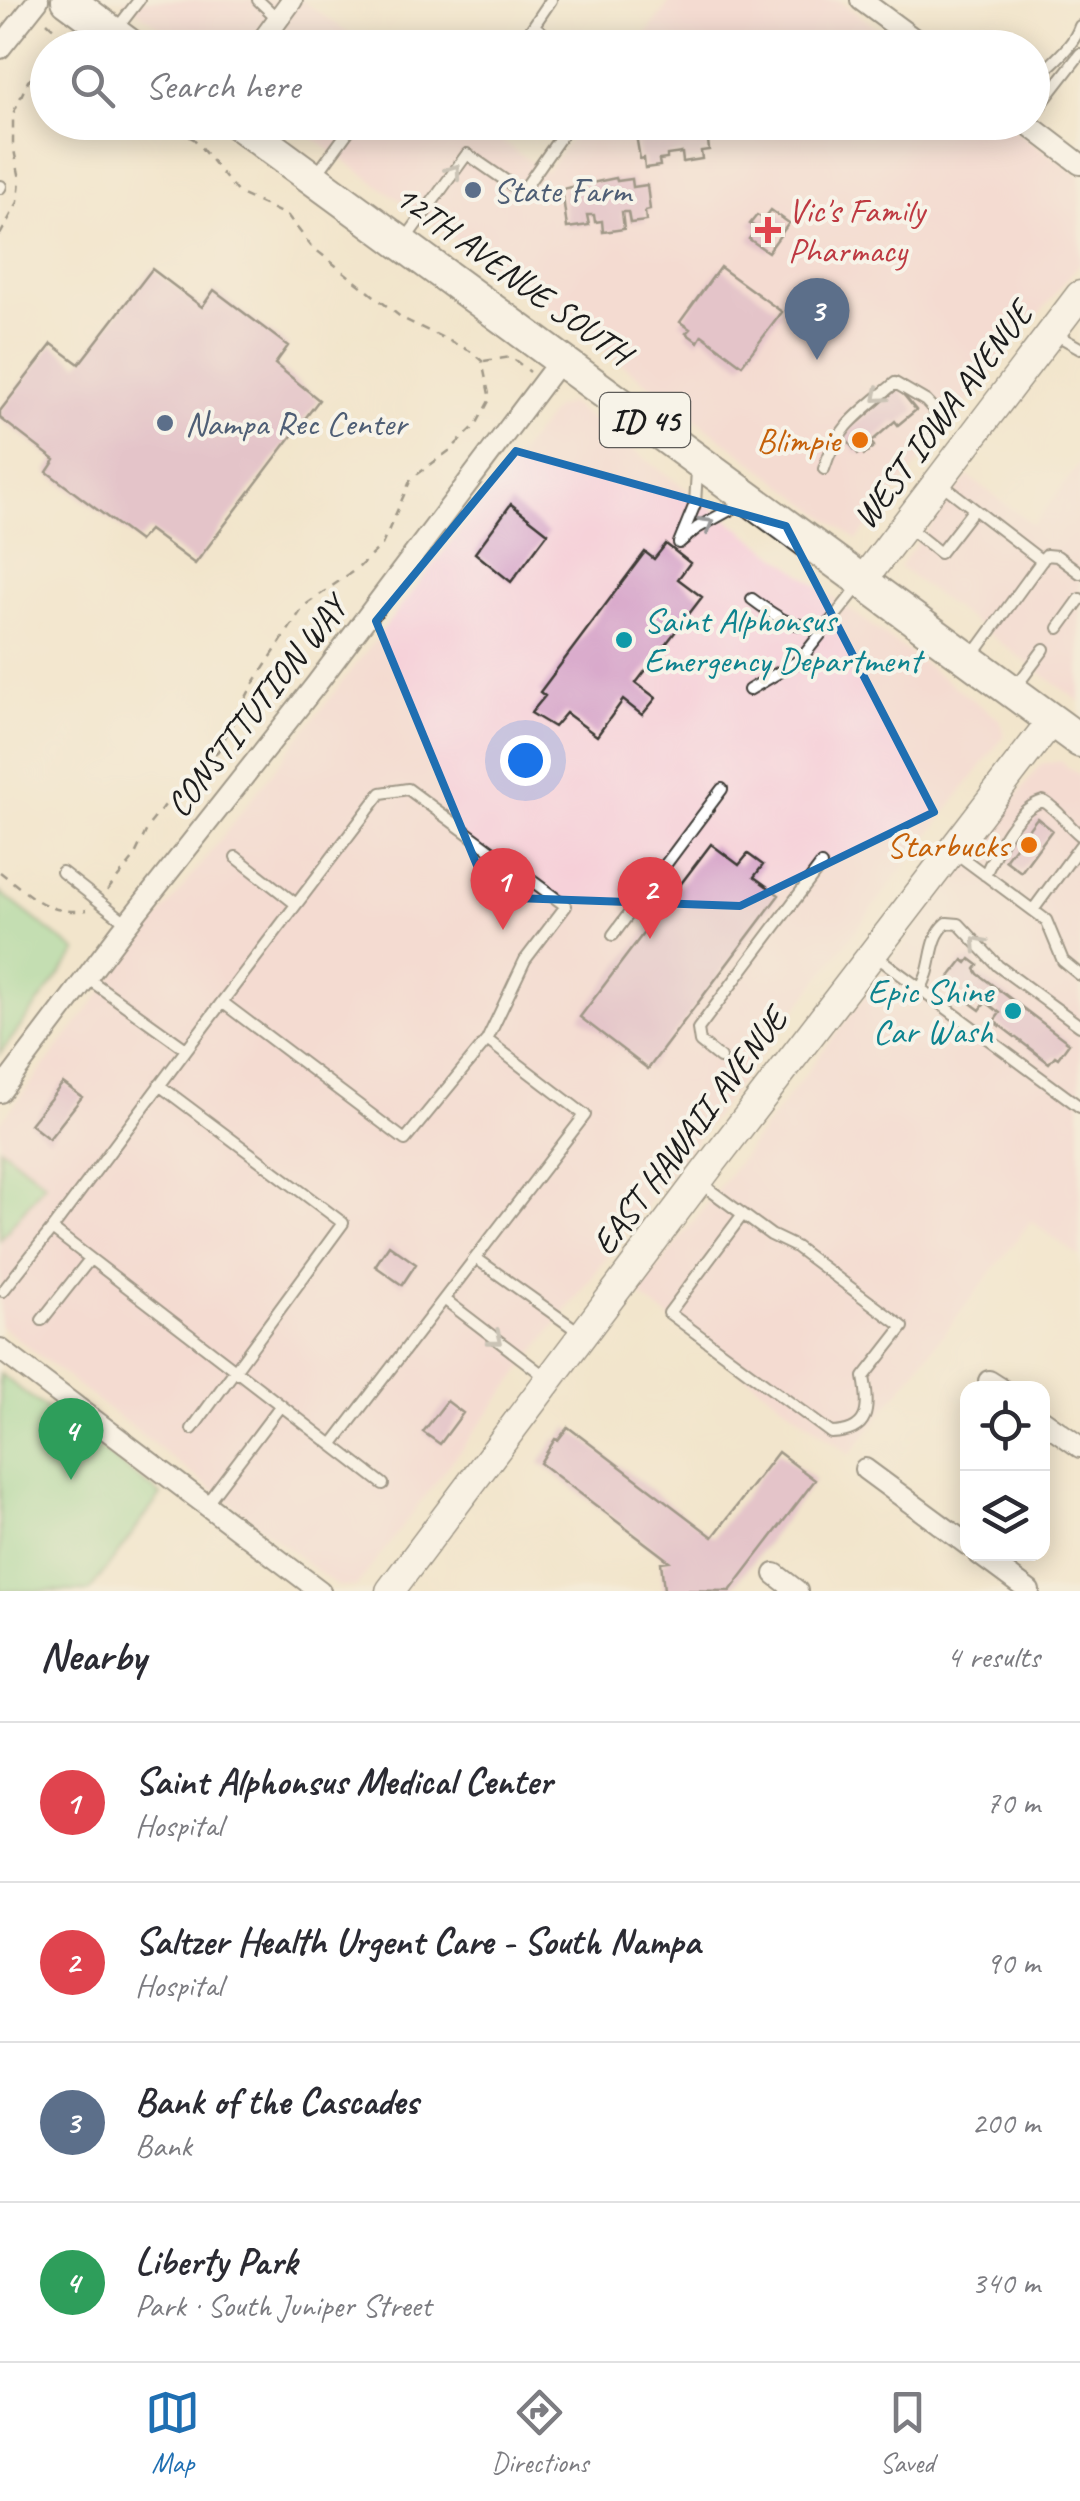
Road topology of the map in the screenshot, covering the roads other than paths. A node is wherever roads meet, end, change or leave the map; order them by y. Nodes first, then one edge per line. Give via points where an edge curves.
1 (68, 0) edge
2 (139, 0) edge
3 (258, 0) edge
4 (292, 0) edge
5 (551, 0) edge
6 (860, 0) edge
7 (34, 4) edge
8 (278, 19) junction
9 (534, 26) junction
10 (1080, 26) edge
11 (109, 30) edge
12 (127, 30) edge
13 (270, 30) edge
14 (531, 30) edge
15 (539, 30) edge
16 (901, 30) edge
17 (0, 48) edge
18 (1080, 54) edge
19 (1050, 61) edge
20 (1050, 93) edge
21 (261, 140) edge
22 (343, 140) edge
23 (558, 140) edge
24 (1049, 140) edge
25 (1080, 164) edge
26 (314, 179) junction
27 (402, 243) junction
28 (1080, 296) edge
29 (1052, 332) junction
30 (1080, 348) edge
31 (552, 370) junction
32 (925, 428) dead end
33 (699, 460) junction
34 (824, 469) dead end
35 (938, 482) junction
36 (751, 497) junction
37 (974, 509) junction
38 (904, 526) junction
39 (1042, 561) junction
40 (1080, 573) edge
41 (863, 580) junction
42 (752, 598) dead end
43 (1080, 599) edge
44 (826, 627) junction
45 (1059, 628) dead end
46 (1044, 648) dead end
47 (970, 659) junction
48 (749, 690) dead end
49 (1013, 691) junction
50 (1070, 726) edge
51 (722, 789) dead end
52 (1080, 835) edge
53 (1080, 846) edge
54 (952, 850) junction
55 (236, 857) dead end
56 (821, 865) dead end
57 (62, 872) dead end
58 (985, 874) junction
59 (296, 904) junction
60 (1034, 910) junction
61 (128, 923) junction
62 (612, 935) dead end
63 (872, 954) junction
64 (1080, 975) edge
65 (86, 977) junction
66 (920, 988) junction
67 (222, 1002) junction
68 (1080, 1026) edge
69 (487, 1040) junction
70 (186, 1049) junction
71 (720, 1058) dead end
72 (159, 1085) junction
73 (0, 1092) edge
74 (1080, 1108) edge
75 (698, 1181) junction
76 (743, 1214) junction
77 (52, 1229) junction
78 (90, 1259) junction
79 (477, 1259) junction
80 (2, 1291) dead end
81 (444, 1300) junction
82 (42, 1320) dead end
83 (582, 1334) junction
84 (0, 1350) edge
85 (235, 1369) junction
86 (548, 1380) junction
87 (281, 1405) junction
88 (1050, 1426) edge
89 (192, 1429) dead end
90 (332, 1445) junction
91 (1080, 1447) edge
92 (865, 1469) dead end
93 (383, 1484) dead end
94 (206, 1504) junction
95 (960, 1539) edge
96 (988, 1561) edge
97 (775, 1574) dead end
98 (320, 1591) edge
99 (390, 1591) edge
100 (797, 1591) edge
101 (1029, 1591) edge

1 - 11 main road
2 - 12 lane
3 - 8 lane
4 - 8 street
5 - 9 lane
6 - 16 street
7 - 17 street
8 - 13 street
9 - 14 lane
9 - 15 lane
10 - 19 lane
18 - 20 lane
21 - 26 main road, 12TH AVENUE SOUTH / ID 45
22 - 26 lane
27 -> 23 lane via 467,154 522,192
24 - 25 street
26 - 27 main road, 12TH AVENUE SOUTH / ID 45
27 - 31 main road, 12TH AVENUE SOUTH / ID 45
28 - 29 street, WEST IOWA AVENUE
29 - 30 lane
29 - 35 street, WEST IOWA AVENUE
31 - 33 main road, 12TH AVENUE SOUTH / ID 45
31 - 61 street, CONSTITUTION WAY
32 -> 34 lane via 938,414 895,383 842,429
33 - 36 main road, 12TH AVENUE SOUTH / ID 45
33 -> 36 lane via 695,504 679,543
35 - 37 lane
35 - 38 street, WEST IOWA AVENUE
36 - 41 main road, 12TH AVENUE SOUTH / ID 45
37 - 38 lane via 940,553
37 - 39 lane
38 - 41 street, WEST IOWA AVENUE
39 - 40 lane via 1052,553
39 - 47 lane
41 - 44 lane
41 - 47 main road, 12TH AVENUE SOUTH / ID 45
42 - 44 lane via 782,621
43 - 45 lane
44 - 48 lane via 800,660
46 - 49 lane
47 - 49 main road, 12TH AVENUE SOUTH / ID 45
49 - 50 main road, 12TH AVENUE SOUTH / ID 45
50 - 54 street, EAST HAWAII AVENUE
51 - 62 lane
52 - 58 lane via 1052,806 1029,806
53 - 60 lane
54 - 58 lane
54 - 63 street, EAST HAWAII AVENUE
55 - 59 lane
56 - 71 lane via 698,1029 700,1042
57 - 61 lane
58 - 60 lane
59 - 67 lane
59 - 69 lane via 381,793 408,790 566,906 525,960
60 - 64 lane via 1046,920 1063,961
61 - 65 street, CONSTITUTION WAY
63 - 66 lane
63 - 75 street, EAST HAWAII AVENUE
65 - 70 lane
65 - 73 street, CONSTITUTION WAY
68 -> 66 lane via 998,966 959,924 946,923 935,933
66 - 74 lane
67 - 69 lane via 405,1140
67 - 70 lane
69 - 79 lane via 586,1115
70 - 72 lane
72 - 77 lane
72 - 85 lane via 343,1224
75 - 76 lane
75 - 83 street, EAST HAWAII AVENUE
76 - 76 lane via 902,1326 864,1377 867,1412 846,1432 831,1433 669,1314
77 - 78 lane
77 - 80 lane
78 - 82 lane
78 - 85 lane
79 - 81 lane
79 - 83 lane
81 -> 86 lane
81 - 90 lane
83 - 86 street, EAST HAWAII AVENUE
84 - 94 street
85 - 87 lane
85 - 89 lane
86 - 99 street, EAST HAWAII AVENUE
87 - 90 lane
87 - 94 lane
88 - 91 street
90 - 93 lane
92 - 95 street
94 - 98 street
96 - 101 street
97 - 100 street

